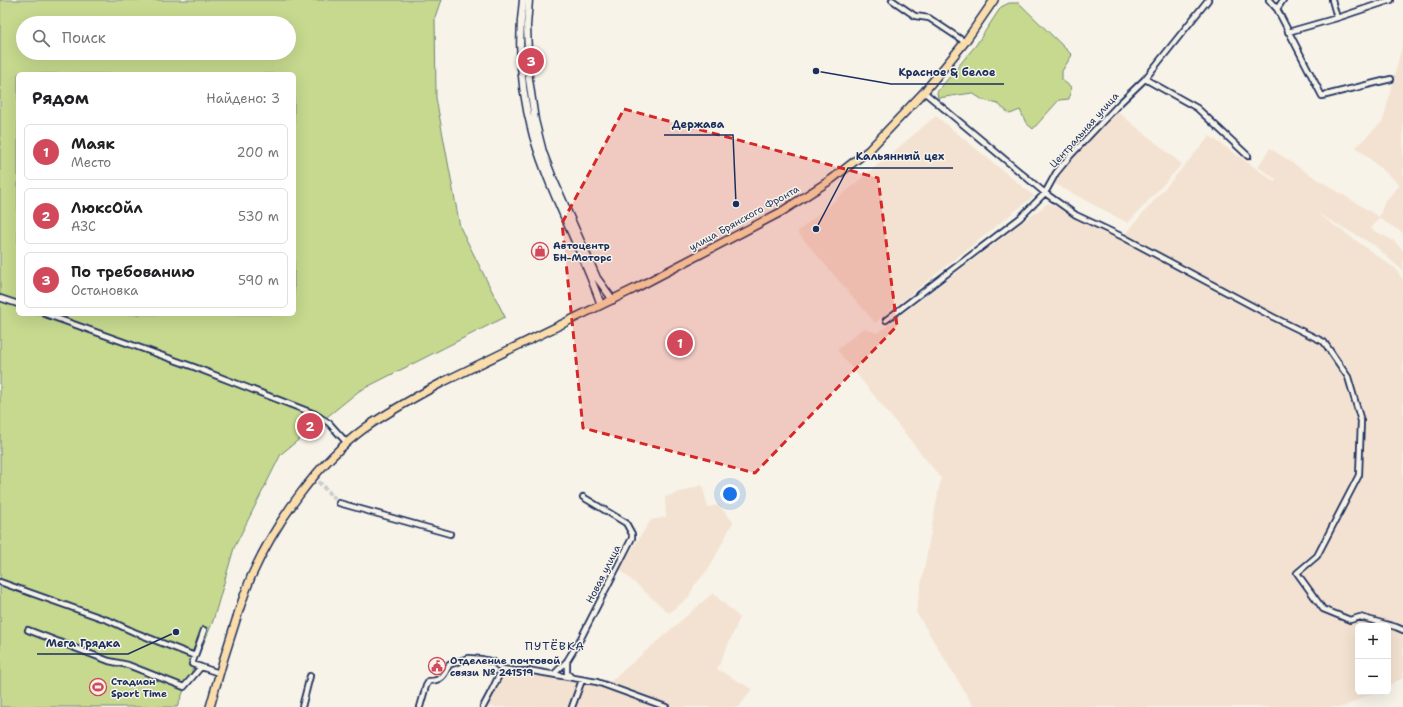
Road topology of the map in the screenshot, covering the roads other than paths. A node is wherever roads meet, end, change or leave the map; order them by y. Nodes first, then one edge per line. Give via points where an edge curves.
1 (523, 0) edge
2 (529, 0) edge
3 (892, 0) edge
4 (994, 0) edge
5 (1208, 0) edge
6 (1269, 0) edge
7 (1283, 0) edge
8 (1332, 0) edge
9 (1391, 0) edge
10 (1277, 9) junction
11 (1337, 18) junction
12 (1288, 32) junction
13 (965, 42) junction
14 (1145, 79) junction
15 (1391, 79) dead end
16 (924, 92) junction
17 (1248, 156) dead end
18 (1045, 193) junction
19 (0, 298) edge
20 (613, 300) junction
21 (16, 303) edge
22 (601, 305) junction
23 (51, 316) edge
24 (886, 320) dead end
25 (347, 443) junction
26 (583, 497) dead end
27 (338, 503) tunnel mouth
28 (450, 534) dead end
29 (0, 582) edge
30 (28, 630) dead end
31 (204, 630) dead end
32 (1403, 630) edge
33 (194, 656) junction
34 (567, 660) junction
35 (201, 667) junction
36 (502, 669) junction
37 (219, 673) junction
38 (554, 674) junction
39 (310, 676) dead end
40 (571, 678) junction
41 (582, 680) junction
42 (210, 707) edge
43 (302, 707) edge
44 (420, 707) edge
45 (483, 707) edge
46 (572, 707) edge
47 (666, 707) edge

1 - 22 main road via 520,27 521,68 533,135
2 - 20 main road via 529,79 543,152 597,278
3 - 13 street via 915,16 929,18
4 - 13 main road, улица Брянского Фронта
5 - 14 street, Центральная улица
6 - 10 street
7 - 10 street
8 - 11 street
9 - 11 street
10 - 12 street
11 - 12 street
12 - 15 street via 1322,96
13 - 16 main road, улица Брянского Фронта
14 - 17 street via 1197,108
14 - 18 street, Центральная улица via 1070,156 1056,173
16 - 18 street
16 - 20 main road, улица Брянского Фронта via 869,150 832,179 781,212
18 - 24 street, Центральная улица via 1020,218
18 - 32 street via 1076,215 1324,342 1348,377 1361,421 1359,475 1317,556 1297,573 1323,609 1350,620 1360,618
19 - 21 street
20 - 22 main road, улица Брянского Фронта
22 - 25 main road, улица Брянского Фронта via 443,382 387,414
23 - 25 street via 194,367 315,414 329,423
25 - 37 main road, улица Брянского Фронта via 306,486 273,535 251,577
26 - 34 street, Новая улица via 626,524 632,538 581,638
27 - 28 street
29 - 33 street via 110,621
30 - 35 street via 184,687
31 - 33 street
33 - 35 street via 192,664
34 - 38 street, Новая улица
34 - 40 street via 567,673
35 - 37 street
36 - 38 street
36 - 44 street via 494,662 476,658 468,658 449,665 441,679 429,681
36 - 45 street
37 - 42 main road, улица Брянского Фронта
38 - 40 street
39 - 43 street
40 - 41 street
41 - 46 street
41 - 47 street via 597,682

